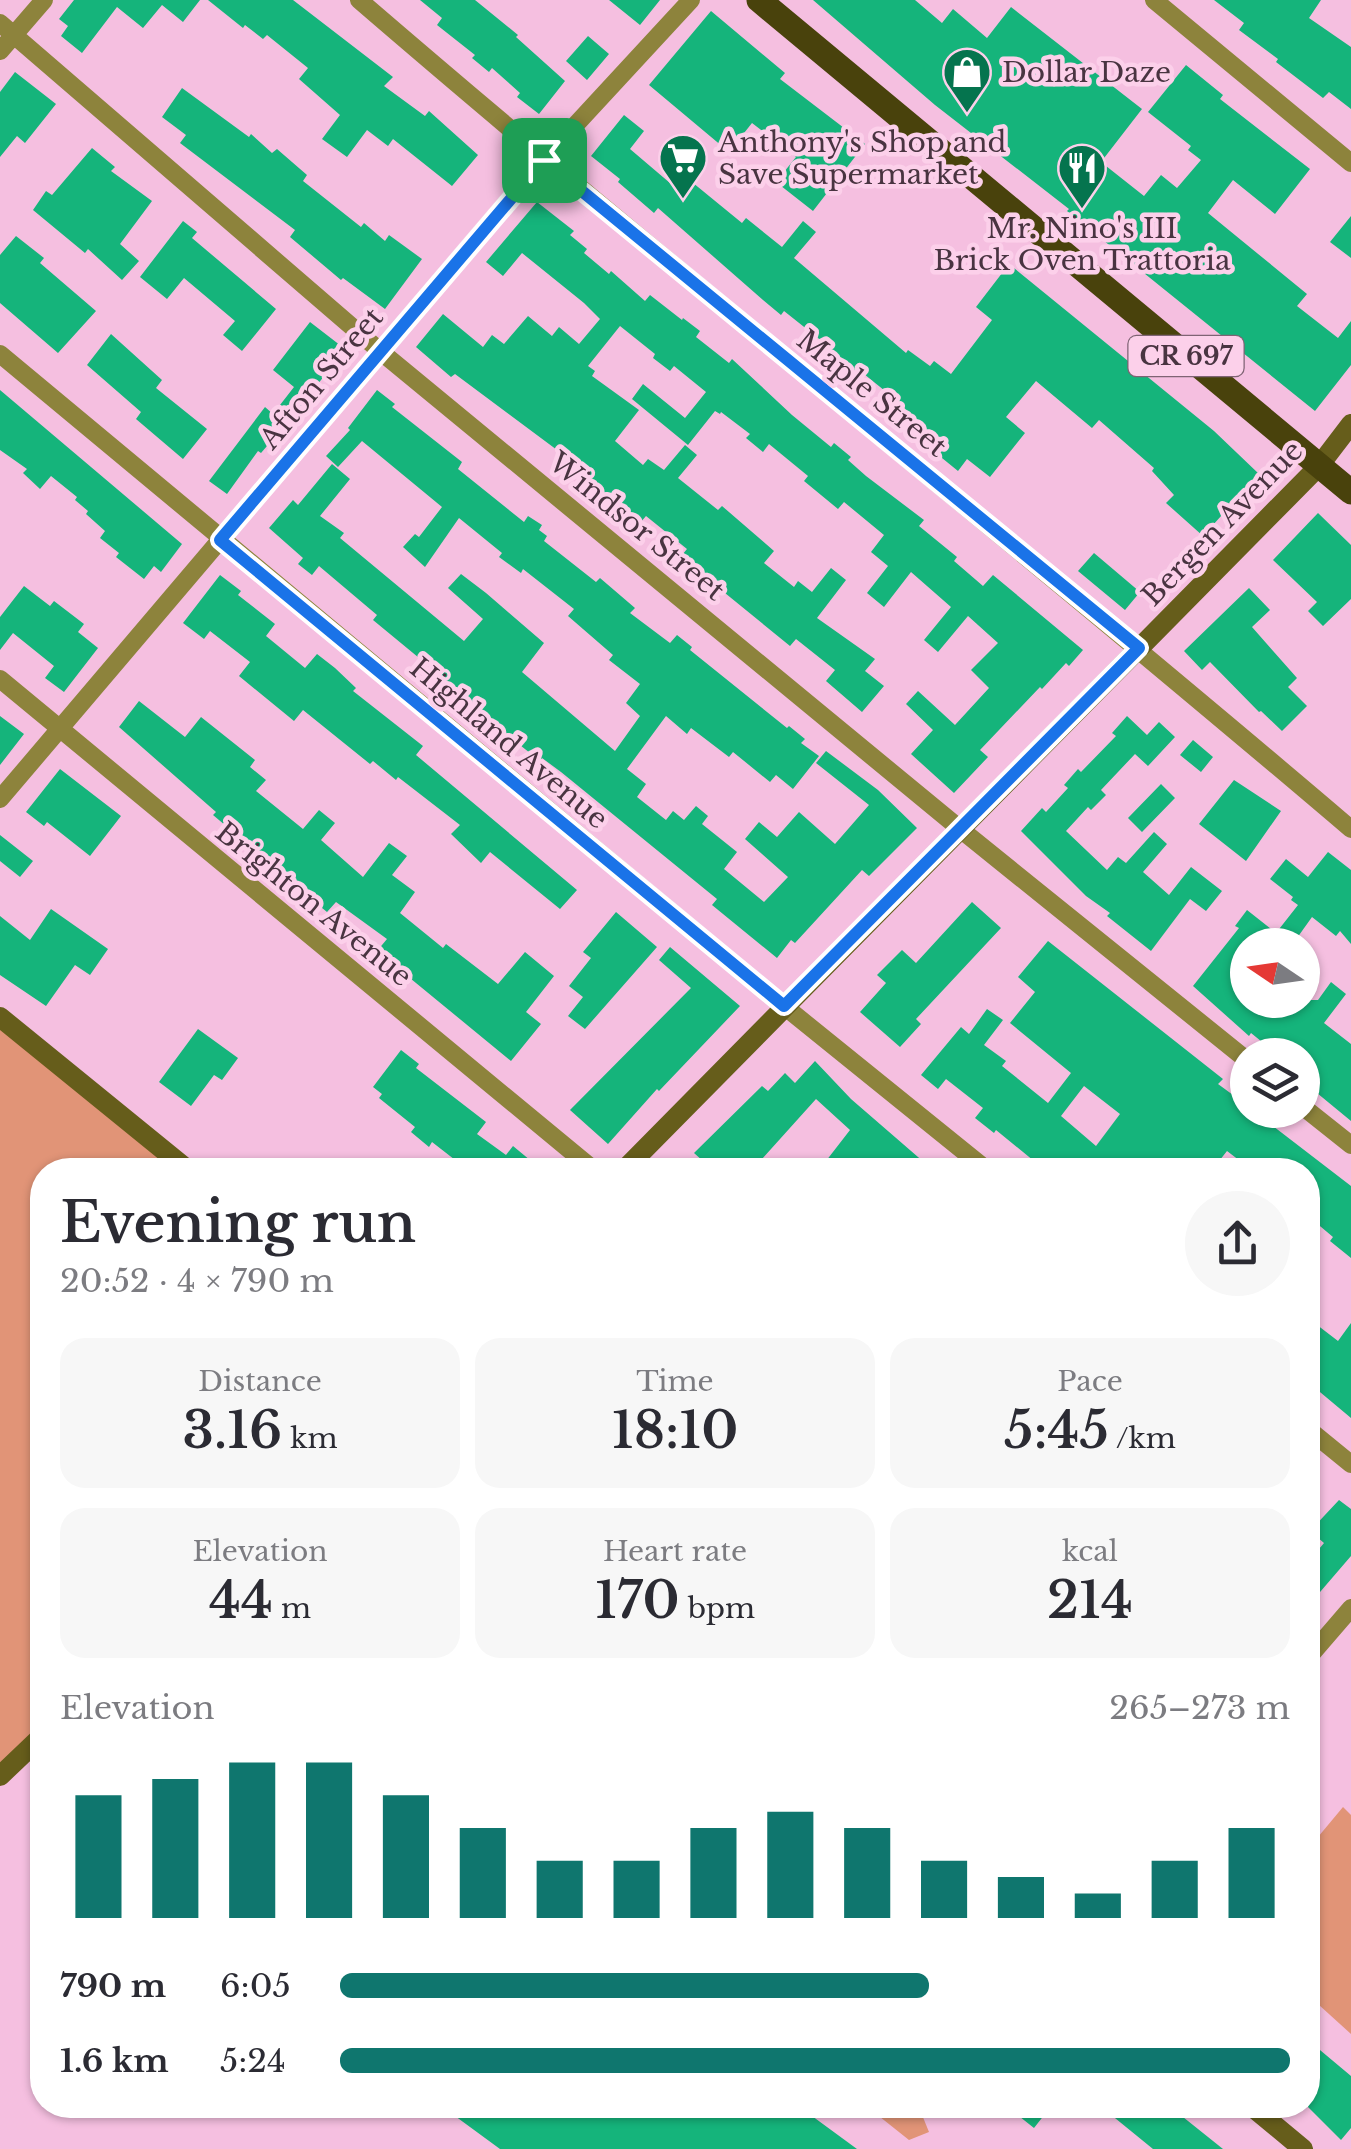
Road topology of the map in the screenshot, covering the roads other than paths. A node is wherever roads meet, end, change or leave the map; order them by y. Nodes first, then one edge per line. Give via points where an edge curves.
1 (44, 0) edge
2 (358, 0) edge
3 (691, 0) edge
4 (758, 0) edge
5 (1154, 0) edge
6 (7, 29) edge
7 (0, 52) edge
8 (544, 160) junction
9 (1351, 163) edge
10 (380, 351) junction
11 (0, 354) edge
12 (1351, 424) edge
13 (1319, 466) junction
14 (1351, 492) edge
15 (220, 540) junction
16 (1139, 648) junction
17 (0, 679) edge
18 (60, 728) junction
19 (0, 799) edge
20 (958, 828) junction
21 (1351, 828) edge
22 (784, 1006) junction
23 (0, 1018) edge
24 (1230, 1047) edge
25 (1320, 1120) edge
26 (1351, 1145) edge
27 (173, 1158) edge
28 (580, 1158) edge
29 (636, 1158) edge
30 (972, 1158) edge
31 (1320, 1439) edge
32 (1351, 1464) edge
33 (1351, 1608) edge
34 (1320, 1644) edge
35 (30, 1747) edge
36 (0, 1776) edge
37 (1266, 2118) edge
38 (1303, 2149) edge

1 - 6 street
2 - 8 street, Maple Street
3 - 8 street, Afton Street
4 - 13 main road, CR 697
5 - 9 street
6 - 7 street
6 - 10 street, Windsor Street
8 - 10 street, Afton Street
8 - 16 street, Maple Street
10 - 15 street, Afton Street
10 - 20 street, Windsor Street
11 - 15 street, Highland Avenue
12 - 13 street, Bergen Avenue
13 - 14 main road, CR 697
13 - 16 street, Bergen Avenue
15 - 18 street, Afton Street
15 - 22 street, Highland Avenue
16 - 20 street, Bergen Avenue
16 - 21 street, Maple Street
17 - 18 street, Brighton Avenue
18 - 19 street, Afton Street
18 - 28 street, Brighton Avenue
20 - 22 street, Bergen Avenue
20 - 24 street, Windsor Street
22 - 29 street, Bergen Avenue
22 - 30 street, Highland Avenue
23 - 27 street
25 - 26 street
31 - 32 street
33 - 34 street
35 - 36 street
37 - 38 street

